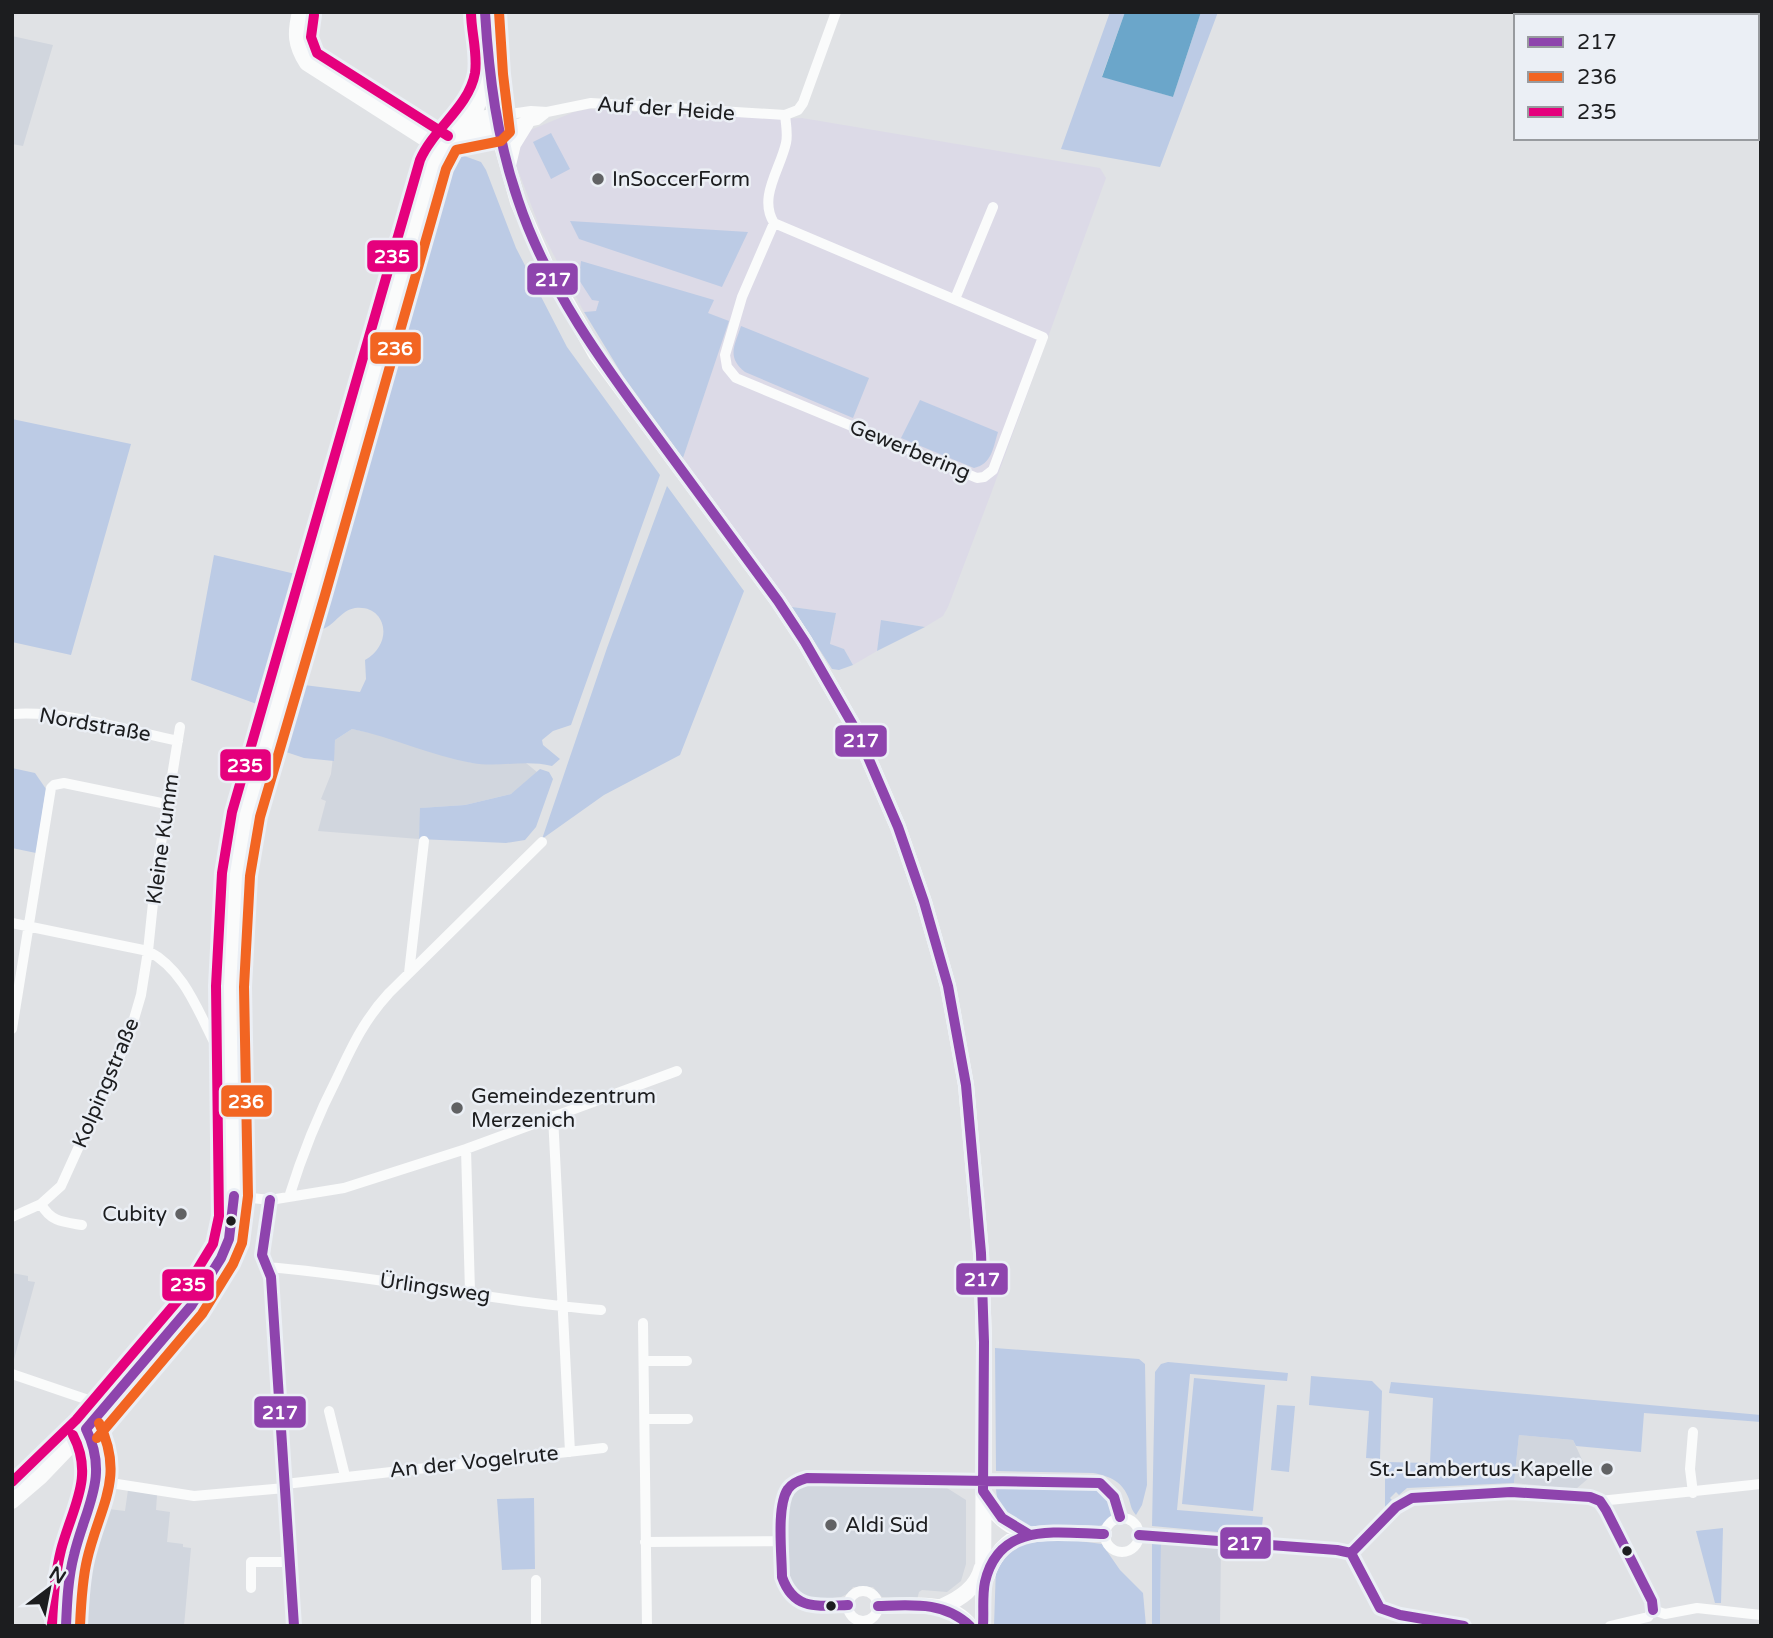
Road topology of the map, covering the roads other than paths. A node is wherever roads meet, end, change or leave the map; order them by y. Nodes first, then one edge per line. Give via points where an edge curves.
1 (300, 12) edge
2 (485, 12) edge
3 (836, 12) edge
4 (489, 76) junction
5 (547, 112) junction
6 (785, 115) junction
7 (465, 122) junction
8 (496, 122) junction
9 (526, 123) junction
10 (444, 143) junction
11 (508, 165) junction
12 (993, 207) dead end
13 (774, 223) junction
14 (955, 299) junction
15 (12, 714) edge
16 (180, 727) dead end
17 (178, 741) junction
18 (166, 804) junction
19 (424, 841) dead end
20 (542, 842) dead end
21 (12, 923) edge
22 (28, 926) junction
23 (148, 951) junction
24 (409, 973) junction
25 (12, 1029) edge
26 (232, 1063) junction
27 (677, 1071) dead end
28 (553, 1116) junction
29 (466, 1149) junction
30 (234, 1196) junction
31 (289, 1197) junction
32 (270, 1200) junction
33 (41, 1204) junction
34 (12, 1217) edge
35 (82, 1225) dead end
36 (267, 1267) junction
37 (470, 1292) junction
38 (561, 1307) junction
39 (601, 1310) dead end
40 (643, 1323) dead end
41 (644, 1361) junction
42 (687, 1361) dead end
43 (12, 1374) edge
44 (106, 1406) junction
45 (329, 1411) dead end
46 (645, 1419) junction
47 (688, 1419) dead end
48 (86, 1429) junction
49 (1693, 1432) dead end
50 (603, 1448) dead end
51 (570, 1452) junction
52 (345, 1476) junction
53 (98, 1481) junction
54 (1761, 1484) edge
55 (285, 1486) junction
56 (983, 1491) junction
57 (1693, 1493) junction
58 (12, 1501) edge
59 (1600, 1501) junction
60 (1120, 1517) junction
61 (1104, 1534) junction
62 (1030, 1535) junction
63 (1139, 1535) junction
64 (783, 1541) junction
65 (645, 1542) junction
66 (1351, 1553) junction
67 (984, 1561) junction
68 (290, 1562) junction
69 (536, 1580) dead end
70 (984, 1586) junction
71 (251, 1588) dead end
72 (848, 1605) junction
73 (878, 1606) junction
74 (941, 1606) junction
75 (1653, 1609) junction
76 (1761, 1615) edge
77 (1666, 1620) edge
78 (863, 1623) edge
79 (66, 1626) edge
80 (294, 1626) edge
81 (536, 1626) edge
82 (647, 1626) edge
83 (970, 1626) edge
84 (984, 1626) edge
85 (1465, 1626) edge
86 (1610, 1626) edge

1 - 10 main road via 295,38 307,62
2 - 4 main road
3 - 6 street via 803,103
4 - 7 main road
4 - 8 main road
5 - 6 street, Auf der Heide via 591,103
5 - 8 street, Auf der Heide via 531,111
5 - 9 street, Auf der Heide
6 - 13 street via 787,141 768,194 767,209
7 - 8 main road
7 - 10 main road
8 - 9 street, Auf der Heide
8 - 10 main road
8 - 11 main road
9 - 11 main road via 513,144
10 - 26 main road via 432,164 246,814 233,922
11 - 56 main road via 530,233 596,354 805,642 858,734 898,827 948,986 966,1085 981,1253
12 - 14 street
13 - 14 street, Gewerbering
13 - 14 street, Gewerbering via 725,355 736,378 977,478 984,477 993,470 1042,337
15 - 17 street, Nordstraße via 62,716
16 - 17 street, Kleine Kumm
17 - 18 street, Kleine Kumm
18 - 22 street via 64,783 54,785
18 - 23 street, Kleine Kumm
19 - 24 street
20 - 24 street
21 - 22 street
22 - 23 street
22 - 25 street
23 - 26 street via 183,981 221,1055
23 - 33 street, Kolpingstraße via 141,995 124,1046 66,1177
24 - 31 street via 361,1028 308,1140
26 - 30 main road
27 - 28 street
28 - 29 street
28 - 38 street
29 - 31 street via 344,1188
29 - 37 street
30 - 32 street
30 - 44 main road via 226,1249 191,1306
31 - 32 street
32 - 36 street via 262,1255
33 - 34 street, Kolpingstraße
33 - 35 street via 57,1221
36 - 37 street, Ürlingsweg
36 - 55 street
37 - 38 street, Ürlingsweg
38 - 39 street, Ürlingsweg
38 - 51 street
40 - 41 street
41 - 42 street
41 - 46 street
43 - 44 street
44 - 48 main road
45 - 52 street
46 - 47 street
46 - 65 street
48 - 53 street via 95,1442
48 - 58 main road
49 - 57 street
50 - 51 street, An der Vogelrute
51 - 52 street, An der Vogelrute
52 - 55 street, An der Vogelrute
53 - 55 street, An der Vogelrute via 194,1496
53 - 79 street via 74,1556
54 - 57 street
55 - 68 street
56 - 62 main road via 1005,1523
56 - 67 main road
57 - 59 street
59 - 66 street via 1511,1492 1412,1498 1387,1515
59 - 75 street via 1653,1601
60 - 61 street via 1110,1522
60 - 63 street via 1134,1522
60 - 64 street via 1111,1490 1100,1483 807,1478 794,1483 784,1496
61 - 62 main road
61 - 63 street via 1109,1546 1121,1552 1134,1547
62 - 70 main road via 1017,1538 996,1557
63 - 66 street
64 - 65 street
64 - 72 street via 782,1577 795,1601
65 - 82 street
66 - 85 street via 1380,1608
67 - 70 main road
67 - 74 main road via 974,1585
68 - 71 street via 251,1562
68 - 80 street
69 - 81 street
70 - 84 main road
72 - 73 street via 851,1597 863,1591 871,1594
72 - 78 street via 850,1614
73 - 74 main road
73 - 78 street
74 - 83 main road
75 - 77 street
75 - 86 street via 1648,1617
76 - 77 street via 1697,1608

